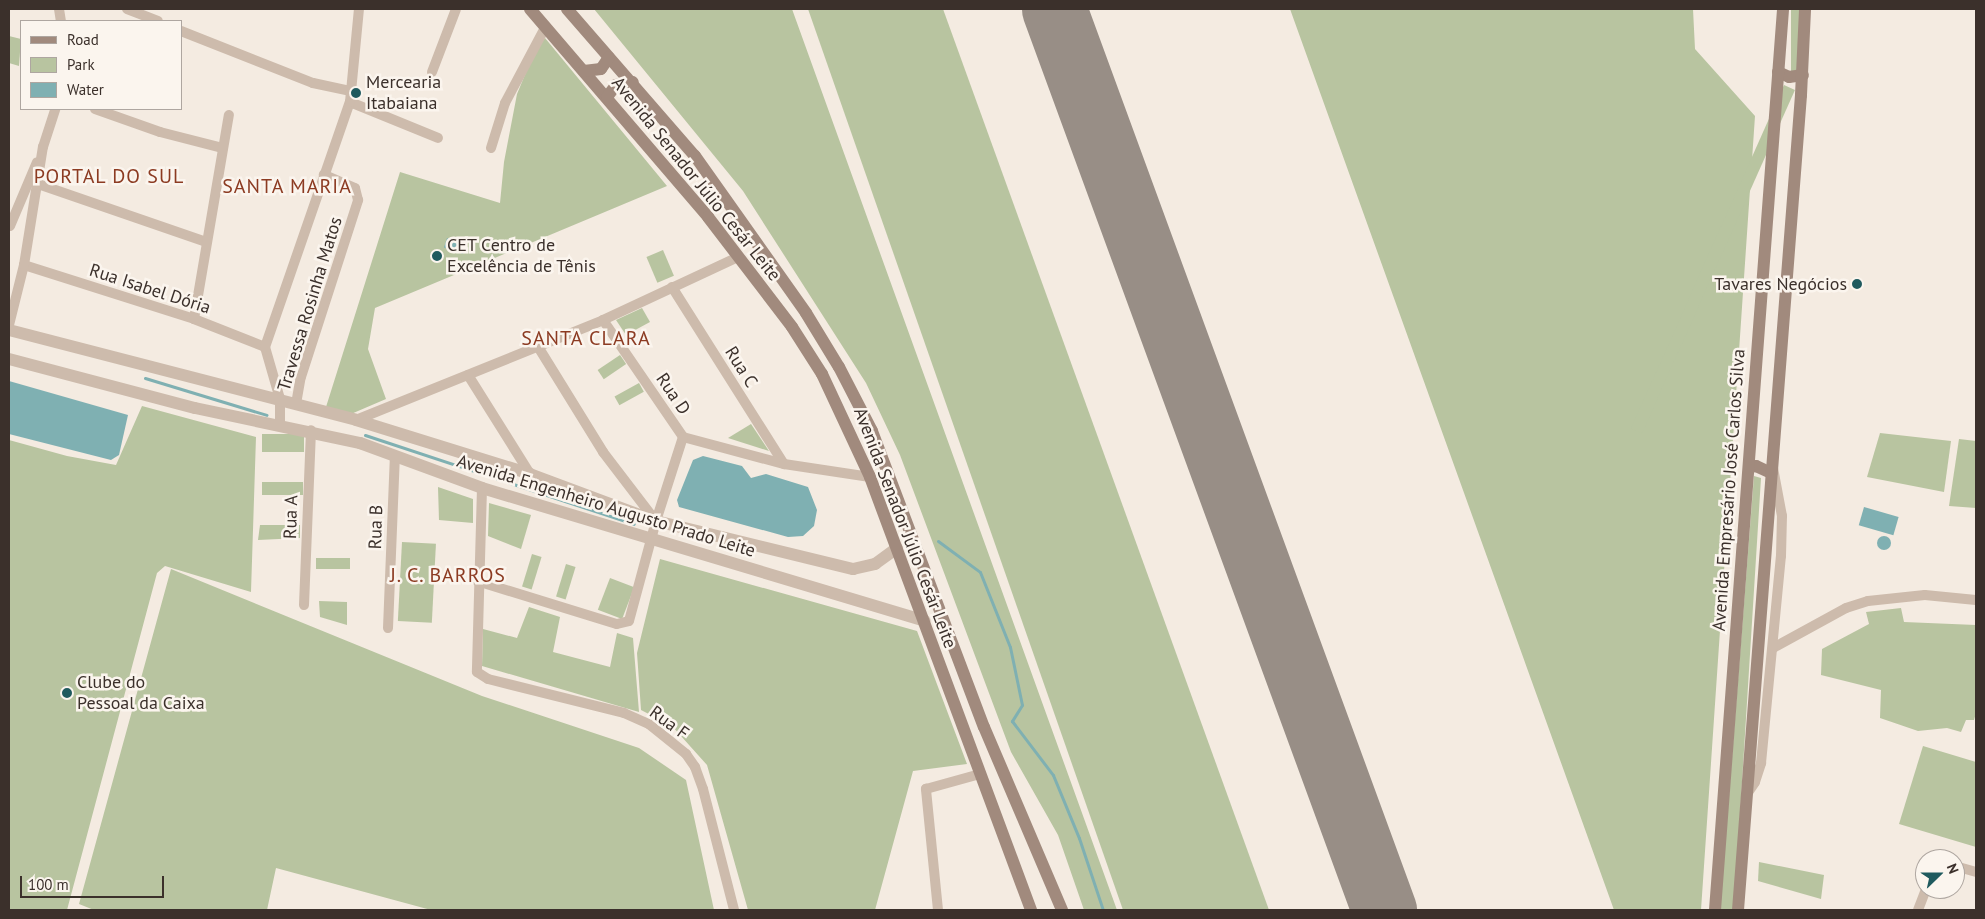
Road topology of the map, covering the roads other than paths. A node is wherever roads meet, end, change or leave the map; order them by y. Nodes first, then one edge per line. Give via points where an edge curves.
1 (127, 9) edge
2 (359, 9) edge
3 (456, 9) edge
4 (530, 9) edge
5 (567, 9) edge
6 (1783, 9) edge
7 (1805, 11) edge
8 (155, 20) edge
9 (546, 26) junction
10 (182, 30) edge
11 (609, 57) junction
12 (584, 71) junction
13 (432, 72) dead end
14 (1778, 72) junction
15 (1803, 75) junction
16 (633, 82) junction
17 (351, 96) junction
18 (608, 98) junction
19 (55, 110) edge
20 (98, 110) edge
21 (229, 115) dead end
22 (438, 138) dead end
23 (43, 147) junction
24 (223, 148) junction
25 (491, 148) dead end
26 (324, 175) junction
27 (38, 184) junction
28 (10, 226) edge
29 (29, 231) junction
30 (206, 242) junction
31 (738, 257) junction
32 (24, 265) junction
33 (672, 287) junction
34 (194, 319) junction
35 (603, 320) junction
36 (9, 325) edge
37 (9, 330) edge
38 (537, 345) junction
39 (265, 347) junction
40 (9, 360) edge
41 (468, 374) junction
42 (280, 400) junction
43 (296, 404) junction
44 (356, 420) junction
45 (280, 424) junction
46 (311, 430) junction
47 (683, 437) junction
48 (395, 457) junction
49 (784, 464) junction
50 (1749, 468) junction
51 (1772, 469) junction
52 (530, 474) junction
53 (870, 477) junction
54 (482, 488) junction
55 (656, 521) junction
56 (651, 540) junction
57 (897, 548) junction
58 (477, 581) junction
59 (1763, 586) junction
60 (1778, 588) junction
61 (1976, 600) edge
62 (304, 605) dead end
63 (924, 621) junction
64 (388, 628) dead end
65 (1773, 648) junction
66 (980, 774) junction
67 (1747, 794) junction
68 (734, 910) edge
69 (938, 910) edge
70 (1031, 910) edge
71 (1062, 910) edge
72 (1715, 910) edge
73 (1738, 910) edge

1 - 8 street
2 - 17 street
3 - 13 street
4 - 9 main road, Avenida Senador Júlio Cesár Leite
5 - 11 main road, Avenida Senador Júlio Cesár Leite
6 - 14 main road, Avenida Empresário José Carlos Silva
7 - 15 main road
9 - 12 main road, Avenida Senador Júlio Cesár Leite
9 - 25 street via 505,103
10 - 17 street
11 - 12 main road via 601,69
11 - 16 main road, Avenida Senador Júlio Cesár Leite
12 - 18 main road, Avenida Senador Júlio Cesár Leite
14 - 15 main road via 1789,77
14 - 50 main road, Avenida Empresário José Carlos Silva
15 - 51 main road
16 - 18 main road via 616,85
16 - 71 main road, Avenida Senador Júlio Cesár Leite via 695,156 806,312 839,367 872,431 984,727
17 - 22 street
17 - 26 street
18 - 31 main road, Avenida Senador Júlio Cesár Leite
19 - 23 street
20 - 24 street via 160,132
21 - 24 street
23 - 27 street
23 - 28 street
24 - 30 street
26 - 39 street
26 - 43 street, Travessa Rosinha Matos via 355,188 358,200 301,377
27 - 29 street
27 - 30 street
28 - 29 street
29 - 32 street
30 - 34 street
31 - 33 street
31 - 53 main road, Avenida Senador Júlio Cesár Leite via 792,327 822,374
32 - 34 street, Rua Isabel Dória
32 - 36 street
33 - 35 street
33 - 49 street, Rua C
34 - 39 street, Rua Isabel Dória
35 - 38 street
35 - 47 street, Rua D
37 - 42 street, Avenida Engenheiro Augusto Prado Leite
38 - 41 street
38 - 55 street via 608,460
39 - 42 street
40 - 45 street, Avenida Engenheiro Augusto Prado Leite via 195,408
41 - 44 street
41 - 52 street
42 - 43 street, Avenida Engenheiro Augusto Prado Leite
42 - 45 street
43 - 44 street, Avenida Engenheiro Augusto Prado Leite
44 - 52 street, Avenida Engenheiro Augusto Prado Leite
45 - 46 street, Avenida Engenheiro Augusto Prado Leite
46 - 48 street, Avenida Engenheiro Augusto Prado Leite via 360,443
46 - 62 street, Rua A
47 - 49 street
47 - 55 street
48 - 54 street, Avenida Engenheiro Augusto Prado Leite
48 - 64 street, Rua B
49 - 53 street
50 - 51 main road
50 - 72 main road, Avenida Empresário José Carlos Silva
51 - 59 main road
51 - 60 street via 1782,516
52 - 55 street, Avenida Engenheiro Augusto Prado Leite
53 - 57 main road, Avenida Senador Júlio Cesár Leite
54 - 56 street, Avenida Engenheiro Augusto Prado Leite
54 - 58 street
55 - 56 street
55 - 57 street, Avenida Engenheiro Augusto Prado Leite via 853,569 875,564
56 - 58 street via 632,614 624,624
56 - 63 street, Avenida Engenheiro Augusto Prado Leite
57 - 63 main road, Avenida Senador Júlio Cesár Leite
58 - 68 street, Rua F via 477,672 488,679 624,713 649,724 686,754 703,789
59 - 60 street
59 - 67 main road
60 - 65 street
61 - 65 street via 1925,595 1868,601 1846,608
63 - 66 main road, Avenida Senador Júlio Cesár Leite
65 - 67 street via 1761,763 1756,782
66 - 69 street via 926,789
66 - 70 main road, Avenida Senador Júlio Cesár Leite
67 - 73 main road

